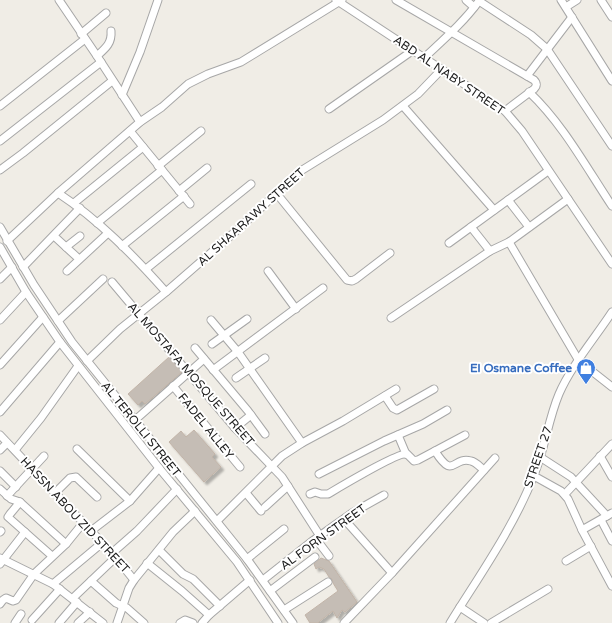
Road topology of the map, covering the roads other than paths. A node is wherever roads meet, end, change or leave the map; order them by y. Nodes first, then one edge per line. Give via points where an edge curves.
1 (158, 0) edge
2 (396, 0) edge
3 (466, 0) edge
4 (561, 0) edge
5 (577, 0) edge
6 (601, 0) edge
7 (62, 1) edge
8 (338, 1) edge
9 (474, 7) junction
10 (566, 8) junction
11 (106, 13) dead end
12 (572, 17) junction
13 (612, 17) edge
14 (110, 31) dead end
15 (452, 32) junction
16 (83, 36) junction
17 (547, 49) junction
18 (412, 50) junction
19 (424, 58) junction
20 (99, 59) junction
21 (442, 69) junction
22 (527, 76) junction
23 (112, 80) junction
24 (612, 81) edge
25 (529, 92) junction
26 (122, 95) junction
27 (0, 106) edge
28 (403, 106) junction
29 (329, 109) dead end
30 (505, 111) junction
31 (140, 122) junction
32 (130, 131) junction
33 (201, 131) dead end
34 (0, 141) edge
35 (612, 146) edge
36 (143, 148) junction
37 (160, 168) junction
38 (207, 168) dead end
39 (0, 170) edge
40 (548, 171) junction
41 (251, 184) dead end
42 (58, 193) junction
43 (181, 194) junction
44 (276, 194) junction
45 (568, 199) junction
46 (508, 200) junction
47 (190, 204) dead end
48 (77, 206) junction
49 (612, 206) edge
50 (494, 210) junction
51 (97, 223) junction
52 (0, 227) edge
53 (471, 227) junction
54 (529, 227) junction
55 (108, 233) junction
56 (54, 236) junction
57 (80, 236) dead end
58 (7, 240) junction
59 (508, 242) junction
60 (449, 243) dead end
61 (122, 246) junction
62 (0, 247) edge
63 (66, 247) junction
64 (490, 251) junction
65 (390, 253) dead end
66 (79, 260) junction
67 (612, 264) edge
68 (12, 267) junction
69 (23, 267) junction
70 (146, 269) junction
71 (66, 271) dead end
72 (268, 272) dead end
73 (0, 279) edge
74 (103, 279) dead end
75 (112, 282) dead end
76 (323, 288) dead end
77 (26, 292) junction
78 (166, 292) junction
79 (296, 309) junction
80 (612, 312) edge
81 (139, 313) junction
82 (43, 317) junction
83 (391, 318) dead end
84 (247, 319) dead end
85 (0, 320) edge
86 (212, 320) dead end
87 (58, 321) junction
88 (610, 321) edge
89 (225, 335) junction
90 (60, 342) junction
91 (212, 344) dead end
92 (195, 348) dead end
93 (238, 352) junction
94 (266, 358) dead end
95 (204, 359) junction
96 (87, 361) junction
97 (579, 361) junction
98 (0, 365) edge
99 (78, 366) junction
100 (249, 369) junction
101 (213, 370) junction
102 (189, 372) junction
103 (236, 378) dead end
104 (173, 386) junction
105 (612, 387) edge
106 (396, 389) dead end
107 (434, 389) dead end
108 (385, 396) junction
109 (447, 410) dead end
110 (0, 412) edge
111 (251, 415) junction
112 (134, 421) junction
113 (235, 428) junction
114 (265, 434) dead end
115 (0, 435) edge
116 (398, 435) junction
117 (465, 435) dead end
118 (8, 443) junction
119 (302, 443) junction
120 (612, 444) edge
121 (77, 448) dead end
122 (0, 450) edge
123 (14, 450) junction
124 (435, 452) junction
125 (406, 454) junction
126 (44, 456) dead end
127 (600, 456) junction
128 (540, 457) junction
129 (495, 458) dead end
130 (272, 466) junction
131 (240, 467) dead end
132 (32, 468) junction
133 (159, 468) junction
134 (484, 470) junction
135 (0, 471) edge
136 (319, 474) dead end
137 (534, 476) junction
138 (612, 477) edge
139 (576, 481) junction
140 (288, 486) junction
141 (16, 487) junction
142 (0, 489) edge
143 (177, 489) junction
144 (55, 493) junction
145 (246, 494) junction
146 (310, 494) dead end
147 (564, 494) junction
148 (384, 495) dead end
149 (7, 496) junction
150 (97, 497) dead end
151 (130, 501) junction
152 (20, 502) junction
153 (195, 511) junction
154 (607, 516) edge
155 (344, 519) junction
156 (217, 521) junction
157 (83, 524) junction
158 (284, 529) dead end
159 (582, 530) junction
160 (91, 531) junction
161 (24, 532) junction
162 (318, 537) junction
163 (612, 540) edge
164 (102, 543) junction
165 (66, 544) junction
166 (591, 546) junction
167 (158, 550) junction
168 (114, 555) junction
169 (52, 556) junction
170 (329, 556) dead end
171 (315, 557) dead end
172 (246, 559) junction
173 (1, 561) edge
174 (566, 562) dead end
175 (147, 563) junction
176 (34, 574) junction
177 (392, 574) junction
178 (134, 580) junction
179 (250, 580) junction
180 (263, 580) junction
181 (91, 581) junction
182 (328, 582) dead end
183 (53, 584) junction
184 (612, 586) edge
185 (60, 589) junction
186 (548, 589) dead end
187 (270, 591) junction
188 (1, 600) edge
189 (75, 600) junction
190 (123, 606) junction
191 (220, 606) junction
192 (460, 607) junction
193 (284, 610) junction
194 (90, 612) junction
195 (21, 614) dead end
196 (209, 615) junction
197 (32, 620) dead end
198 (119, 622) edge
199 (15, 623) edge
200 (60, 623) edge
201 (78, 623) edge
202 (103, 623) edge
203 (144, 623) edge
204 (180, 623) edge
205 (193, 623) edge
206 (202, 623) edge
207 (278, 623) edge
208 (293, 623) edge
209 (344, 623) edge
210 (450, 623) edge
211 (484, 623) edge
212 (491, 623) edge

1 - 26 street
2 - 15 street
3 - 9 street
4 - 10 street
5 - 10 street
6 - 13 street
7 - 16 street
8 - 18 street, ABD AL NABY STREET
8 - 31 street via 241,62 188,84
9 - 15 street
9 - 17 street via 479,1 531,35
10 - 12 street
11 - 16 street
12 - 17 street
12 - 24 street
14 - 20 street via 109,44
15 - 19 street
15 - 22 street
16 - 20 street
16 - 27 street
17 - 22 street
17 - 35 street
18 - 19 street, ABD AL NABY STREET
18 - 29 street
19 - 21 street, ABD AL NABY STREET
20 - 23 street
20 - 34 street
21 - 28 street, AL SHAARAWY STREET
21 - 30 street, ABD AL NABY STREET
22 - 25 street via 536,83
23 - 26 street
23 - 39 street
25 - 30 street
25 - 49 street via 556,122
26 - 31 street
28 - 44 street, AL SHAARAWY STREET via 299,172
28 - 50 street
30 - 40 street, ABD AL NABY STREET via 522,131
31 - 32 street
32 - 36 street
32 - 42 street
33 - 37 street
36 - 37 street
36 - 48 street
37 - 43 street
37 - 51 street
38 - 43 street
40 - 45 street, ABD AL NABY STREET
40 - 46 street
41 - 70 street
42 - 48 street
42 - 58 street
43 - 47 street
43 - 61 street
44 - 65 street via 347,280 356,279
44 - 78 street, AL SHAARAWY STREET
45 - 54 street
45 - 67 street, ABD AL NABY STREET
46 - 50 street
46 - 54 street
48 - 51 street
48 - 56 street
50 - 53 street
51 - 55 street
52 - 58 street, AL TEROLLI STREET
53 - 60 street
53 - 64 street
54 - 59 street
55 - 61 street
55 - 66 street
56 - 63 street
56 - 69 street
57 - 63 street
58 - 69 street, AL TEROLLI STREET
59 - 64 street
59 - 97 street
61 - 70 street
62 - 68 street, AL TEROLLI STREET
63 - 66 street
64 - 83 street
66 - 71 street
68 - 73 street
68 - 77 street, AL TEROLLI STREET
69 - 87 street, AL TEROLLI STREET
70 - 78 street
72 - 79 street
74 - 87 street
75 - 81 street, AL MOSTAFA MOSQUE STREET
76 - 79 street
77 - 82 street, AL TEROLLI STREET
77 - 85 street
78 - 81 street, AL SHAARAWY STREET
79 - 93 street
80 - 88 street, STREET 27
81 - 96 street, AL SHAARAWY STREET
81 - 102 street, AL MOSTAFA MOSQUE STREET
82 - 90 street, AL TEROLLI STREET
82 - 98 street
84 - 89 street
86 - 89 street
87 - 96 street, AL TEROLLI STREET
88 - 97 street, STREET 27
89 - 91 street
89 - 93 street
90 - 99 street, AL TEROLLI STREET
90 - 110 street
92 - 95 street
93 - 100 street
93 - 101 street
94 - 100 street
95 - 101 street
95 - 102 street
96 - 112 street, AL TEROLLI STREET
97 - 105 street
97 - 128 street, STREET 27 via 559,394
99 - 123 street via 41,418
99 - 133 street, AL TEROLLI STREET
100 - 103 street
100 - 119 street
101 - 111 street
102 - 104 street
102 - 113 street, AL MOSTAFA MOSQUE STREET
104 - 112 street
104 - 131 street, FADEL ALLEY
106 - 108 street
107 - 108 street via 397,410
108 - 119 street
109 - 116 street
111 - 113 street
111 - 114 street
112 - 156 street, AL TEROLLI STREET
113 - 130 street, AL MOSTAFA MOSQUE STREET
115 - 118 street, HASSN ABOU ZID STREET
116 - 125 street
116 - 136 street
117 - 124 street
118 - 122 street
118 - 123 street, HASSN ABOU ZID STREET
119 - 130 street
120 - 127 street
121 - 151 street
123 - 132 street, HASSN ABOU ZID STREET
124 - 125 street via 416,461
124 - 134 street via 441,462 448,466 473,461
125 - 146 street via 380,465 328,494
126 - 132 street
127 - 138 street
127 - 139 street
128 - 137 street, STREET 27
128 - 139 street
129 - 134 street
130 - 140 street, AL MOSTAFA MOSQUE STREET
130 - 145 street
132 - 141 street
132 - 144 street, HASSN ABOU ZID STREET
133 - 143 street, AL TEROLLI STREET
133 - 151 street
134 - 177 street
135 - 141 street
137 - 147 street
137 - 192 street, STREET 27 via 492,556
139 - 147 street
139 - 154 street
140 - 145 street via 263,509
140 - 162 street, AL MOSTAFA MOSQUE STREET
141 - 149 street
142 - 149 street
143 - 153 street, AL TEROLLI STREET
143 - 168 street
144 - 150 street via 70,478 76,477
144 - 157 street, HASSN ABOU ZID STREET
145 - 156 street
147 - 159 street
148 - 155 street, AL FORN STREET
149 - 152 street
151 - 160 street
152 - 161 street via 8,517
152 - 165 street
153 - 167 street
153 - 179 street, AL TEROLLI STREET
154 - 159 street
154 - 163 street
155 - 162 street, AL FORN STREET
155 - 177 street
156 - 172 street, AL TEROLLI STREET
157 - 160 street, HASSN ABOU ZID STREET
157 - 165 street
158 - 172 street
159 - 166 street
160 - 164 street, HASSN ABOU ZID STREET
161 - 169 street
161 - 173 street
162 - 170 street, AL MOSTAFA MOSQUE STREET
162 - 180 street, AL FORN STREET
164 - 168 street, HASSN ABOU ZID STREET
164 - 183 street
165 - 169 street
166 - 174 street
166 - 184 street
167 - 175 street
167 - 191 street
168 - 178 street, HASSN ABOU ZID STREET
168 - 181 street
169 - 176 street
171 - 187 street
172 - 180 street, AL TEROLLI STREET
173 - 176 street
175 - 178 street
175 - 196 street
176 - 183 street
176 - 188 street via 15,601 7,598
177 - 209 street
178 - 190 street
179 - 191 street
179 - 207 street, AL TEROLLI STREET
180 - 187 street, AL TEROLLI STREET
181 - 189 street
181 - 190 street
182 - 193 street
183 - 185 street
185 - 189 street
185 - 197 street
186 - 212 street
187 - 193 street, AL TEROLLI STREET
189 - 194 street
189 - 200 street
190 - 198 street
190 - 203 street
191 - 196 street
192 - 210 street, STREET 27
192 - 211 street
193 - 208 street, AL TEROLLI STREET
194 - 201 street
194 - 202 street
195 - 199 street
196 - 206 street
204 - 205 street via 185,620

